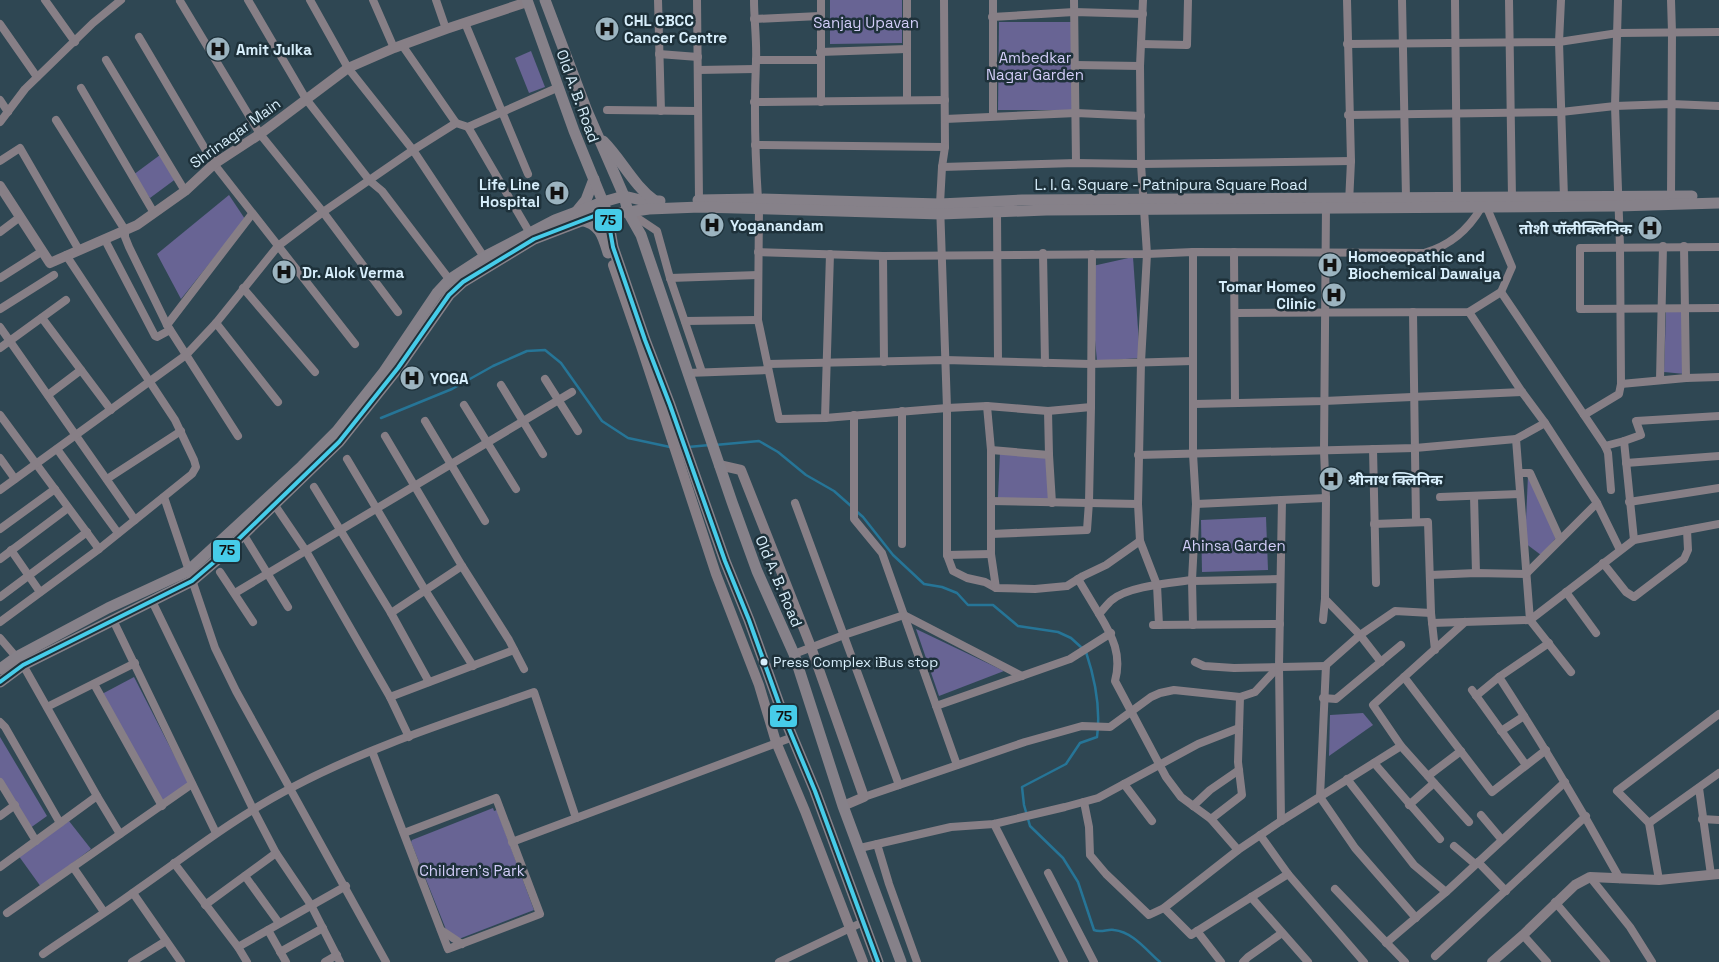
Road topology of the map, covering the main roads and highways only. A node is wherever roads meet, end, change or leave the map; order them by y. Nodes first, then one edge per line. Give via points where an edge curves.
1 (545, 0) edge
2 (527, 1) edge
3 (597, 134) junction
4 (594, 179) junction
5 (624, 196) junction
6 (1719, 196) edge
7 (655, 201) junction
8 (603, 202) junction
9 (1618, 202) junction
10 (1719, 203) edge
11 (758, 204) junction
12 (1349, 204) junction
13 (1143, 205) junction
14 (940, 209) junction
15 (628, 212) junction
16 (607, 213) junction
17 (578, 216) junction
18 (532, 236) junction
19 (616, 264) junction
20 (453, 284) junction
21 (190, 576) junction
22 (108, 608) junction
23 (113, 620) junction
24 (20, 661) junction
25 (0, 669) edge
26 (0, 682) edge
27 (878, 962) edge
28 (901, 962) edge

1 - 3 main road, Old A. B. Road
2 - 4 main road, Old A. B. Road
3 - 5 main road, Old A. B. Road
3 - 7 main road via 640,188
4 - 8 main road, Old A. B. Road
4 - 17 main road
5 - 7 main road, L. I. G. Square - Patnipura Square Road
5 - 8 main road
5 - 15 main road, Old A. B. Road
6 - 9 main road, L. I. G. Square - Patnipura Square Road via 1671,196
7 - 11 main road, L. I. G. Square - Patnipura Square Road
8 - 16 main road, Old A. B. Road
8 - 17 main road
9 - 10 main road, L. I. G. Square - Patnipura Square Road
9 - 12 main road, L. I. G. Square - Patnipura Square Road via 1484,208
9 - 12 main road, L. I. G. Square - Patnipura Square Road via 1564,198 1406,198
11 - 14 main road, L. I. G. Square - Patnipura Square Road
11 - 15 main road, L. I. G. Square - Patnipura Square Road via 745,209 649,208
12 - 13 main road, L. I. G. Square - Patnipura Square Road
13 - 14 main road, L. I. G. Square - Patnipura Square Road via 996,212
13 - 14 main road, L. I. G. Square - Patnipura Square Road via 1022,200
15 - 16 main road, L. I. G. Square - Patnipura Square Road
15 - 28 main road, Old A. B. Road via 641,235 703,422 757,570 794,654 843,806
16 - 17 main road, L. I. G. Square - Patnipura Square Road
16 - 19 main road
17 - 18 main road
17 - 19 main road via 599,228
18 - 20 main road via 463,282
18 - 20 main road via 484,257
19 - 27 main road via 688,473 750,620
20 - 21 main road via 437,294 336,439
21 - 22 main road
21 - 23 main road via 152,601
22 - 23 main road
22 - 24 main road
23 - 24 main road
24 - 25 main road
24 - 26 main road

